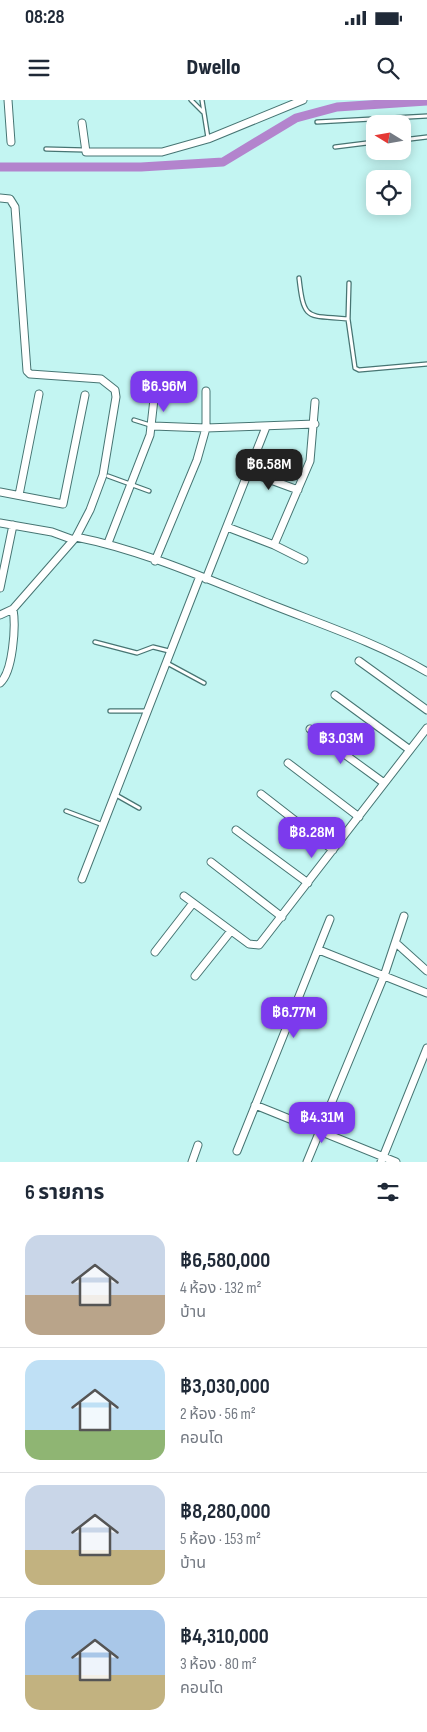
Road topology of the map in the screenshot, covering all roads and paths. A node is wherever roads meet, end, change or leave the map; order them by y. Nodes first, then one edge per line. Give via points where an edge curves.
1 (8, 100) edge
2 (192, 100) edge
3 (202, 100) edge
4 (303, 100) edge
5 (203, 112) junction
6 (427, 116) edge
7 (317, 122) dead end
8 (82, 123) dead end
9 (427, 137) edge
10 (208, 139) junction
11 (411, 139) edge
12 (11, 142) dead end
13 (366, 143) edge
14 (335, 146) dead end
15 (46, 149) dead end
16 (84, 150) junction
17 (0, 198) edge
18 (299, 278) dead end
19 (349, 283) dead end
20 (348, 319) junction
21 (427, 364) edge
22 (206, 391) dead end
23 (39, 394) dead end
24 (85, 395) dead end
25 (154, 399) dead end
26 (315, 402) dead end
27 (134, 420) dead end
28 (315, 424) junction
29 (153, 426) junction
30 (266, 427) junction
31 (206, 428) junction
32 (249, 472) junction
33 (108, 476) dead end
34 (131, 484) junction
35 (298, 490) junction
36 (149, 491) dead end
37 (0, 492) edge
38 (19, 496) junction
39 (0, 523) edge
40 (13, 525) junction
41 (227, 527) junction
42 (73, 538) junction
43 (108, 543) junction
44 (274, 545) junction
45 (304, 560) dead end
46 (155, 561) junction
47 (203, 577) junction
48 (0, 588) edge
49 (13, 609) junction
50 (0, 615) edge
51 (96, 642) dead end
52 (171, 652) junction
53 (359, 661) dead end
54 (167, 663) junction
55 (427, 672) edge
56 (0, 683) edge
57 (204, 683) dead end
58 (335, 695) dead end
59 (427, 710) edge
60 (110, 711) dead end
61 (148, 711) junction
62 (427, 728) edge
63 (310, 729) dead end
64 (410, 750) junction
65 (288, 763) dead end
66 (384, 783) junction
67 (262, 794) dead end
68 (116, 795) junction
69 (139, 808) dead end
70 (66, 811) dead end
71 (358, 817) junction
72 (104, 825) junction
73 (236, 830) dead end
74 (333, 850) junction
75 (211, 862) dead end
76 (82, 879) dead end
77 (308, 883) junction
78 (184, 896) dead end
79 (193, 903) junction
80 (404, 916) dead end
81 (282, 917) junction
82 (330, 919) dead end
83 (231, 931) junction
84 (396, 943) junction
85 (319, 950) junction
86 (155, 952) dead end
87 (427, 971) edge
88 (195, 976) dead end
89 (384, 976) junction
90 (427, 994) edge
91 (427, 1048) edge
92 (255, 1106) junction
93 (320, 1132) junction
94 (198, 1145) dead end
95 (237, 1151) dead end
96 (382, 1159) edge
97 (192, 1162) edge
98 (307, 1162) edge
99 (396, 1162) edge

1 - 12 street
2 - 5 lane
3 - 5 lane
4 - 10 street
5 - 10 lane
6 - 7 lane
8 - 16 street
9 - 11 lane
10 - 16 street via 162,152 89,153
13 - 14 lane
15 - 16 lane
17 - 42 street via 10,199 14,207 27,371 30,374 101,379 115,390 103,475 90,510
18 - 20 lane via 302,306 307,312 313,316
19 - 20 lane
20 - 21 lane via 355,368 358,370
22 - 31 street
23 - 38 street
24 - 38 street via 63,504
25 - 29 street
26 - 28 street
27 - 29 lane
28 - 30 street
28 - 35 street via 310,461
29 - 31 street
29 - 34 street
30 - 31 street
30 - 32 street
31 - 46 street
32 - 35 street
32 - 41 street
33 - 34 lane
34 - 36 lane
34 - 43 street
35 - 44 street
37 - 38 street
39 - 40 street
40 - 42 street
40 - 48 street
41 - 44 street
41 - 47 street
42 - 43 street
42 - 49 street
43 - 46 street
44 - 45 street
46 - 47 street
47 - 52 street
47 - 55 street via 381,648
49 - 50 street
49 - 56 street via 15,635 5,677
51 - 52 lane via 137,653 153,648
52 - 54 street
53 - 59 street
54 - 57 lane
54 - 61 street
58 - 64 street
60 - 61 lane
61 - 68 street
62 - 64 street
63 - 66 street
64 - 66 street
65 - 71 street
66 - 71 street
67 - 74 street
68 - 69 lane
68 - 72 street
70 - 72 lane
71 - 74 street
72 - 76 street
73 - 77 street
74 - 77 street
75 - 81 street
77 - 81 street
78 - 79 street
79 - 83 street
79 - 86 street
80 - 84 street
81 - 83 street via 256,946
82 - 85 street
83 - 88 street
84 - 87 street
84 - 89 street
85 - 89 street
85 - 92 street
89 - 90 street
89 - 93 street
91 - 96 street
92 - 93 street
92 - 95 street
93 - 96 street
93 - 98 street
94 - 97 street
96 - 99 street

